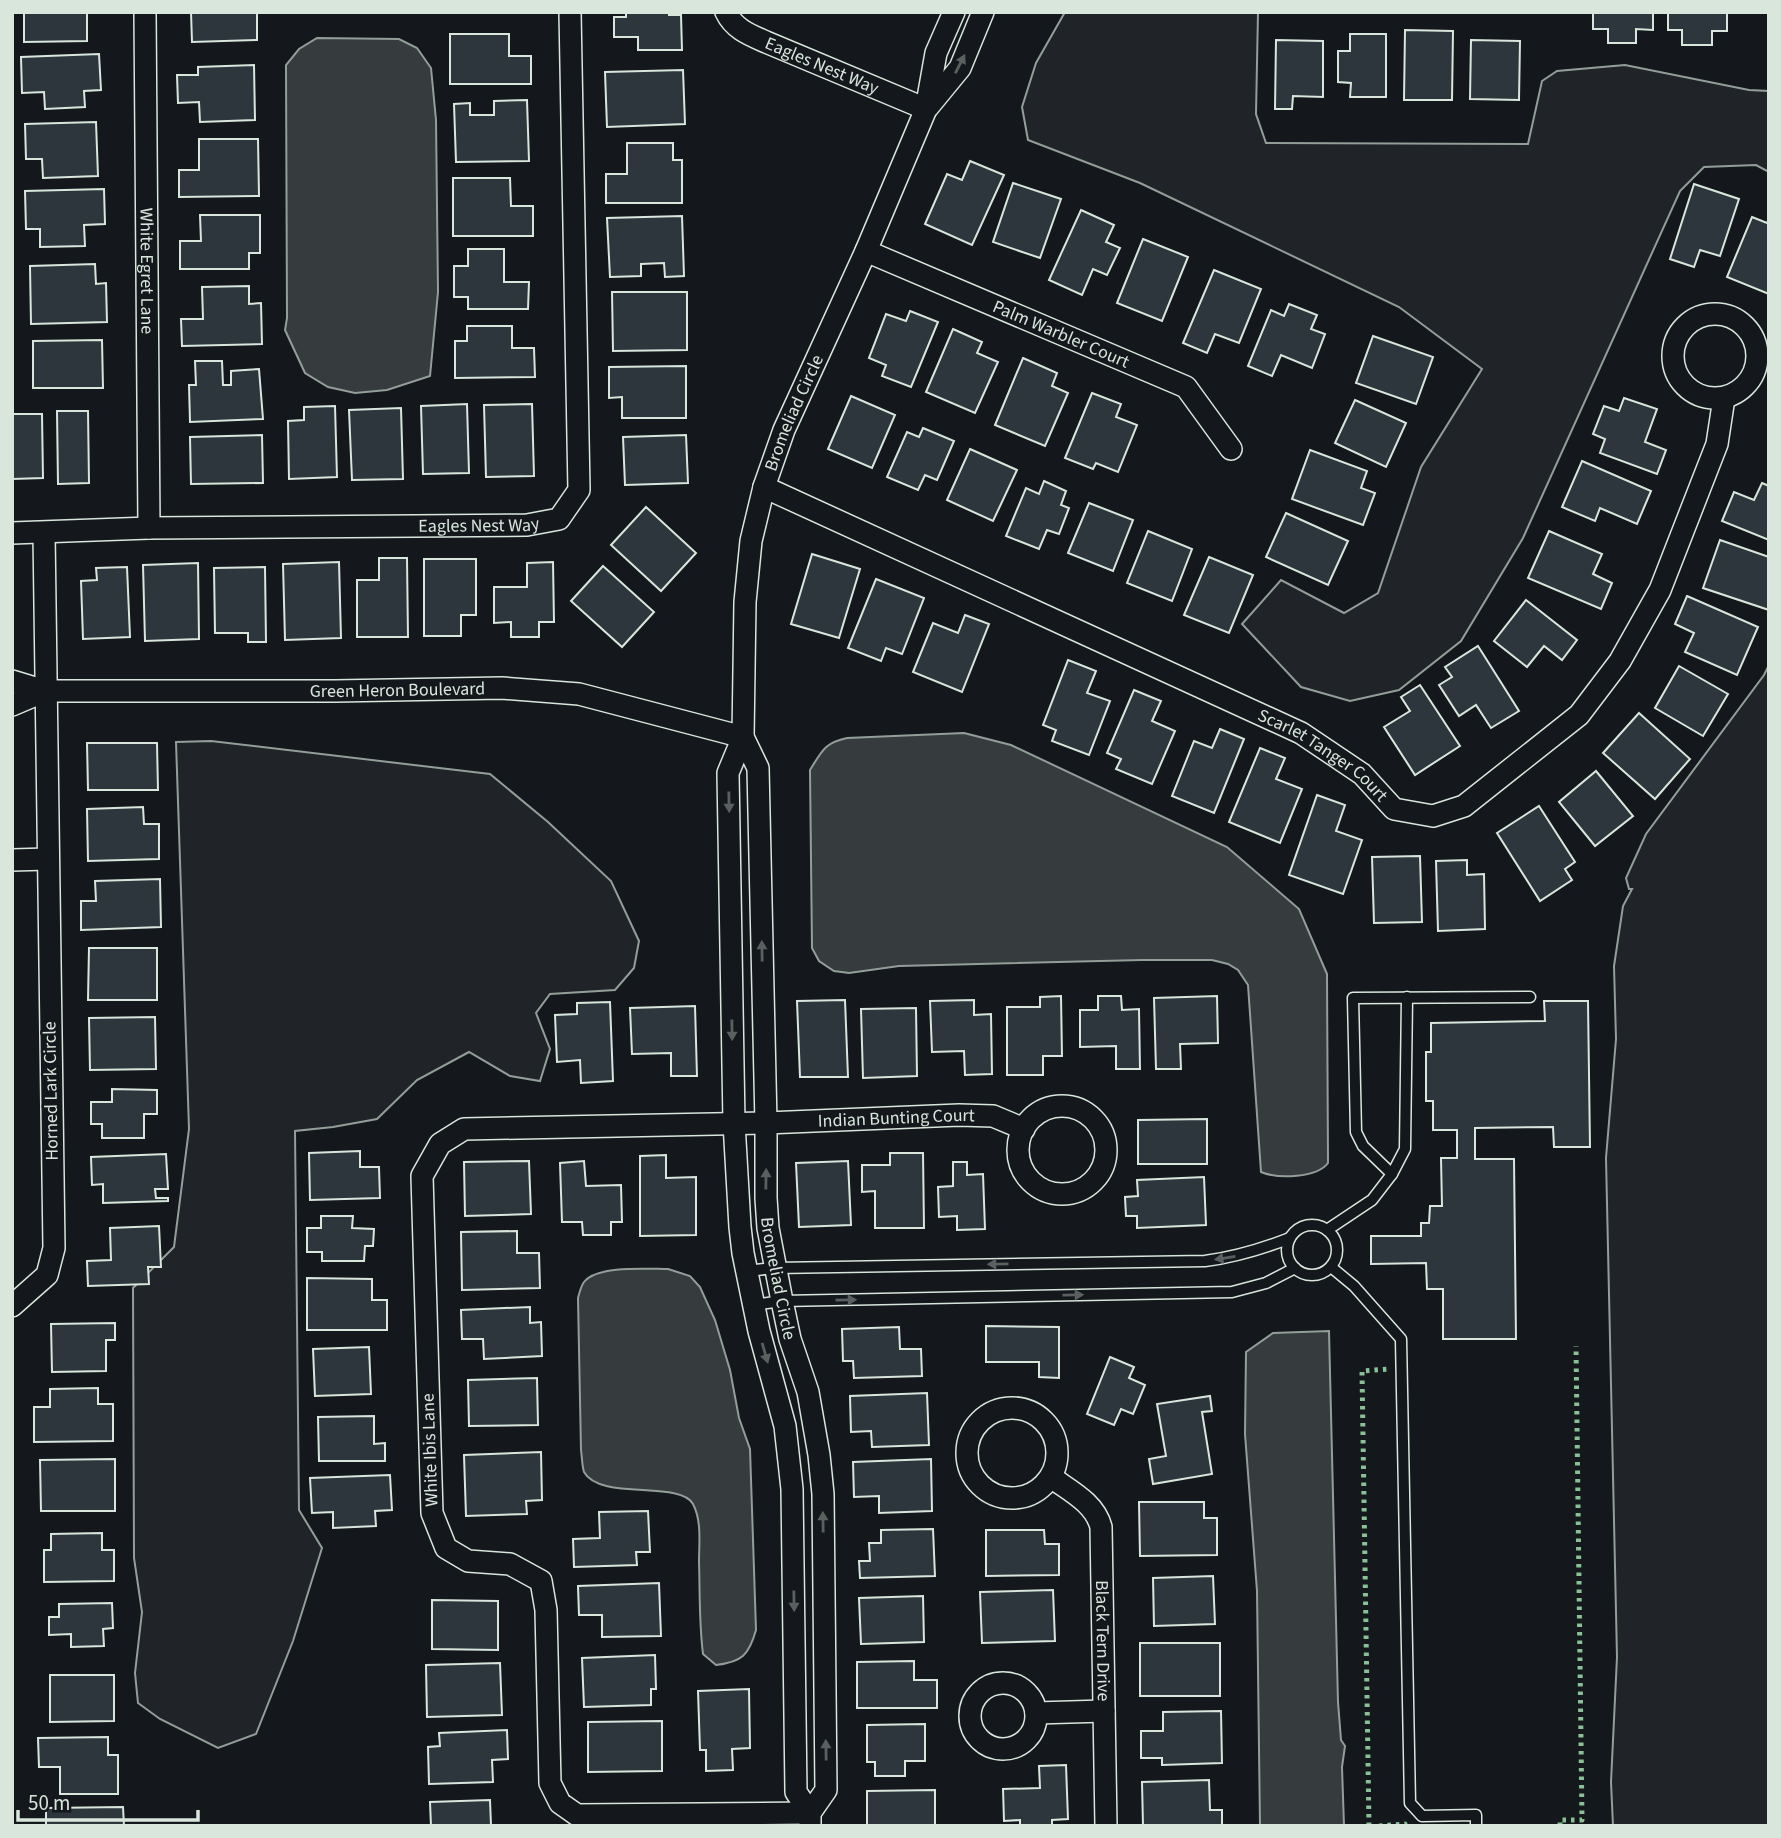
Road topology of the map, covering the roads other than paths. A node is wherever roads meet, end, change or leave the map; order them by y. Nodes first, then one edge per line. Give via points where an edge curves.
1 (145, 12) edge
2 (570, 12) edge
3 (726, 12) edge
4 (954, 12) edge
5 (983, 12) edge
6 (926, 109) junction
7 (866, 251) junction
8 (1724, 398) junction
9 (1231, 449) dead end
10 (764, 487) junction
11 (149, 528) junction
12 (12, 533) edge
13 (44, 533) junction
14 (12, 681) edge
15 (45, 691) junction
16 (12, 705) edge
17 (743, 737) junction
18 (48, 859) junction
19 (12, 860) edge
20 (1530, 997) dead end
21 (1407, 998) junction
22 (766, 1123) junction
23 (734, 1124) junction
24 (1024, 1129) junction
25 (1392, 1174) junction
26 (1327, 1230) junction
27 (1290, 1238) junction
28 (1331, 1267) junction
29 (775, 1268) junction
30 (1294, 1268) junction
31 (746, 1271) junction
32 (782, 1301) junction
33 (753, 1305) junction
34 (12, 1306) edge
35 (1051, 1477) junction
36 (1104, 1711) junction
37 (1036, 1713) dead end
38 (810, 1819) edge
39 (1106, 1826) edge
40 (1476, 1826) edge

1 - 11 street, White Egret Lane
2 - 11 street, Eagles Nest Way via 579,490 559,519 527,525
3 - 6 street, Eagles Nest Way via 730,21 766,42
4 - 6 street, Bromeliad Circle via 936,53
6 -> 5 street, Bromeliad Circle via 960,68
6 - 7 street, Bromeliad Circle
7 - 9 street, Palm Warbler Court via 1186,387
7 - 10 street, Bromeliad Circle via 784,430
8 - 8 street via 1740,391 1752,378 1757,346 1736,319 1720,314 1703,316 1681,331 1674,346 1674,364 1680,380 1692,391 1707,398
8 - 10 street, Scarlet Tanger Court via 1717,444 1660,590 1620,661 1579,715 1464,806 1433,816 1394,809 1362,774 1301,733
10 - 17 street, Bromeliad Circle via 751,541 745,602
11 - 13 street, Eagles Nest Way
12 - 13 street, Eagles Nest Way
13 - 15 street, Horned Lark Circle
14 - 15 street, Green Heron Boulevard
15 - 16 street, Green Heron Boulevard
15 - 17 street, Green Heron Boulevard via 502,688 579,694
15 - 18 street, Horned Lark Circle
22 -> 17 street, Bromeliad Circle via 758,768
17 -> 23 street, Bromeliad Circle via 728,773
18 - 19 street
18 - 34 street, Horned Lark Circle via 54,1248 47,1275
20 - 21 lane
21 - 25 lane via 1405,1149
21 - 25 lane via 1353,998 1356,1132 1363,1146
22 - 23 street, White Ibis Lane
22 - 24 street, Indian Bunting Court via 958,1115 993,1116
29 -> 22 street, Bromeliad Circle via 766,1198
23 - 31 street, Bromeliad Circle
23 - 38 street, White Ibis Lane via 464,1129 439,1144 422,1176 432,1513 446,1548 468,1561 510,1564 541,1581 546,1610 550,1783 560,1803 577,1815
24 - 24 street via 1019,1159 1029,1180 1042,1189 1072,1194 1092,1183 1102,1170 1107,1154 1105,1137 1097,1122 1083,1111 1050,1108
25 - 26 lane via 1371,1200
26 - 27 lane via 1312,1225
26 - 28 lane via 1336,1245
27 -> 29 lane via 1255,1252 1205,1261
27 - 30 lane via 1287,1254
28 - 30 lane via 1309,1275
28 - 40 lane via 1401,1339 1410,1803 1422,1816 1476,1815
29 - 31 lane
29 - 32 street, Bromeliad Circle
32 -> 30 lane via 1232,1292 1266,1283
31 - 33 street, Bromeliad Circle
32 - 33 lane
38 -> 32 street, Bromeliad Circle via 826,1790 823,1494 816,1426
33 -> 38 street, Bromeliad Circle via 789,1450 796,1792
35 - 35 street via 1058,1449 1047,1423 1035,1414 1022,1408 993,1411 972,1430 967,1461 982,1488 1012,1499 1041,1489
35 - 36 street, Black Tern Drive via 1098,1515
36 - 37 street
36 - 39 street, Black Tern Drive

